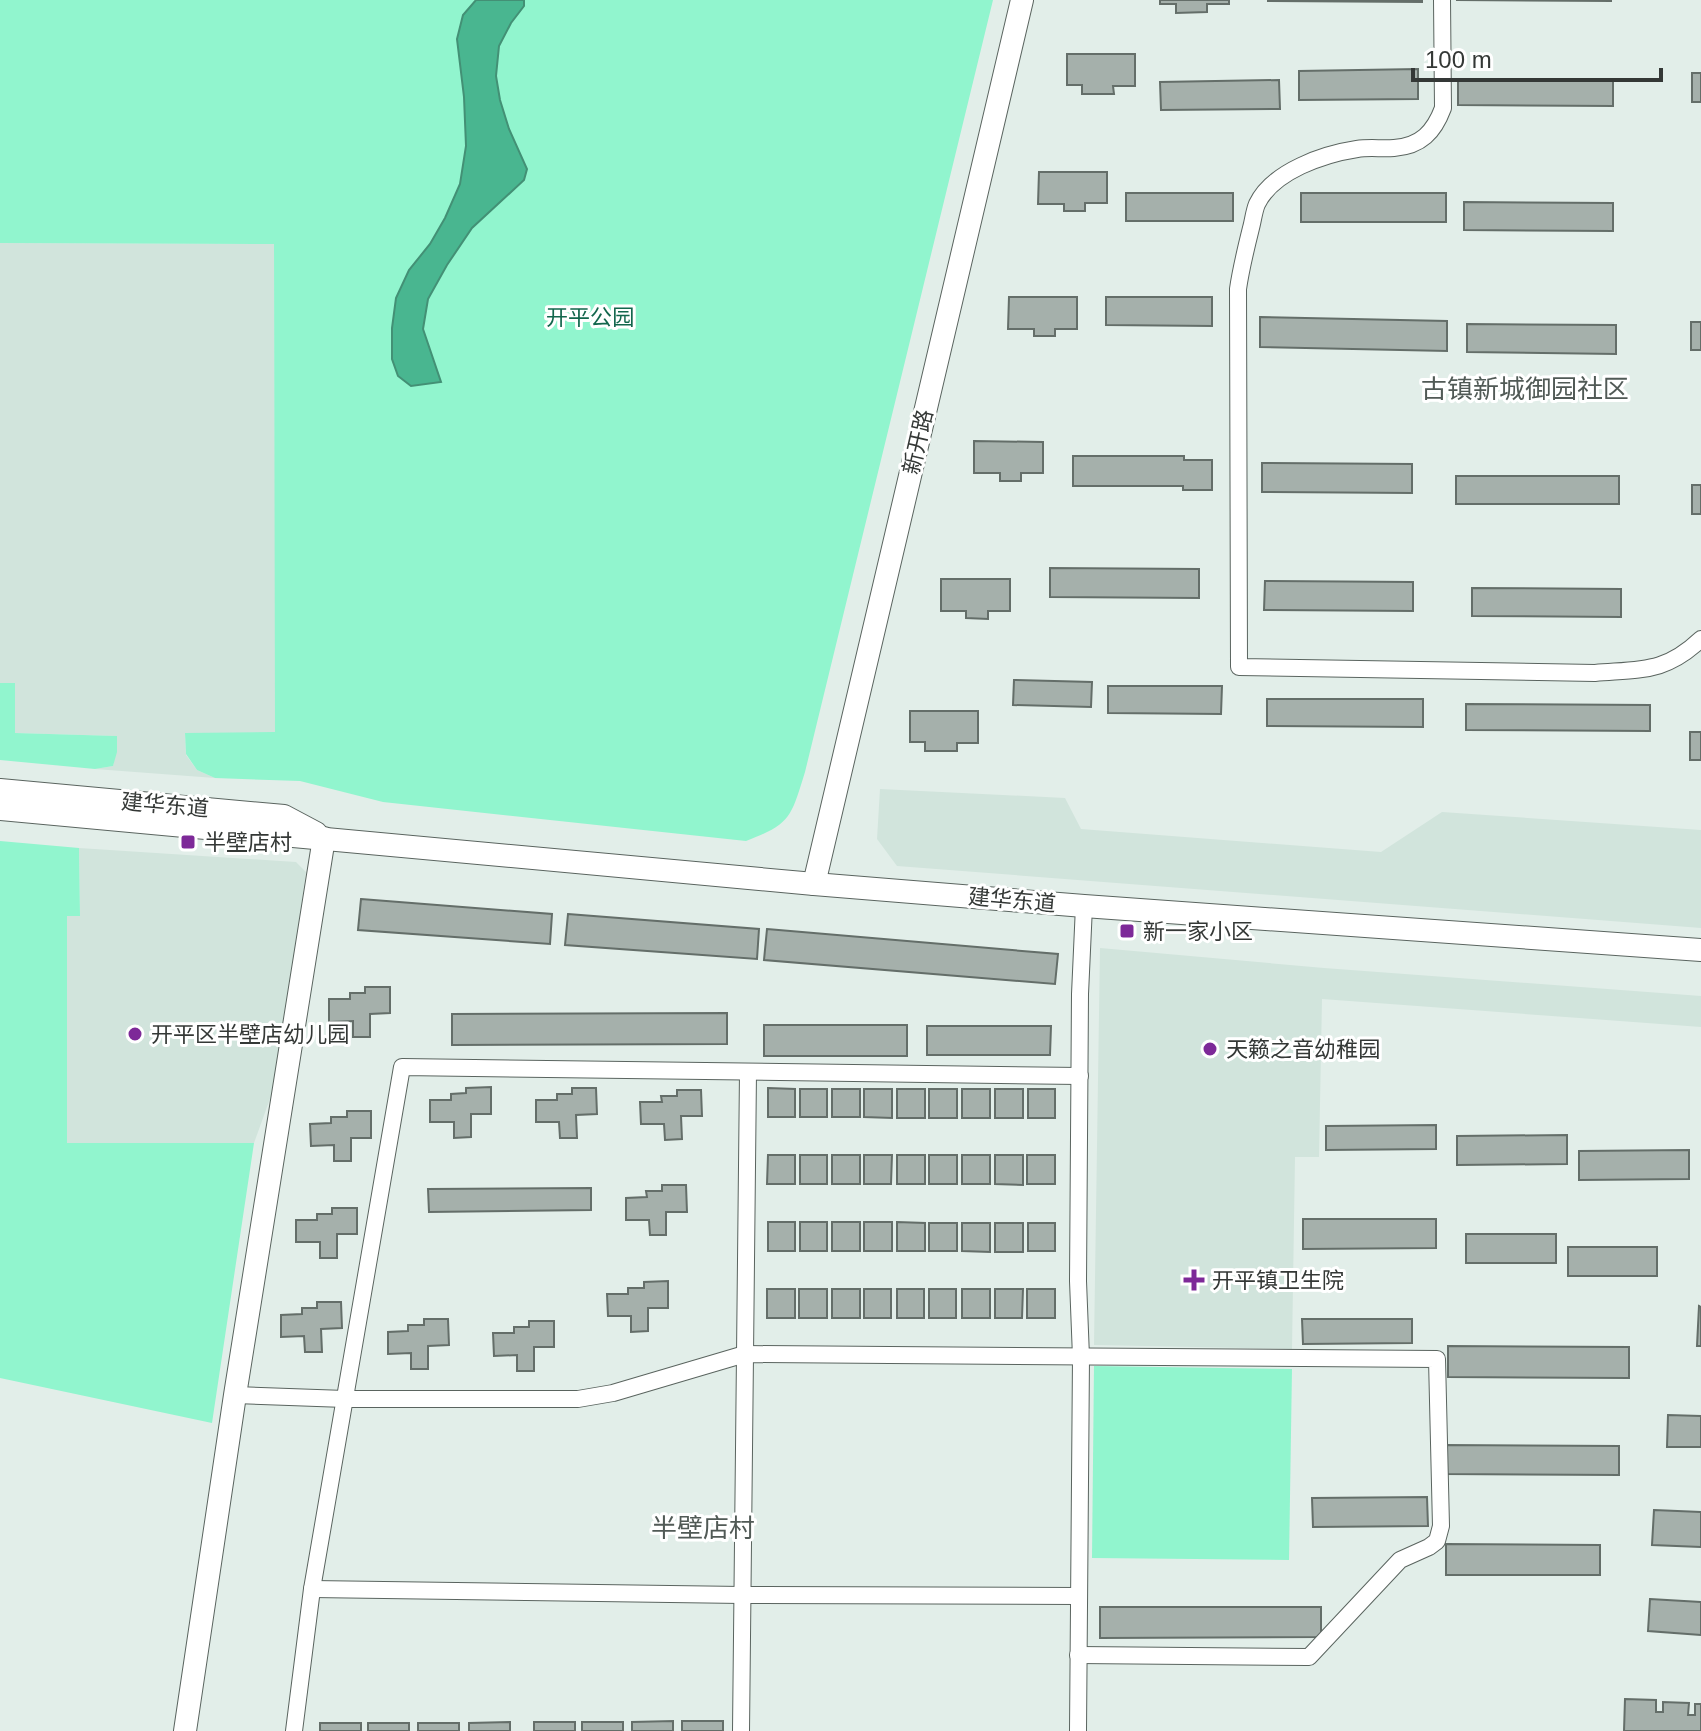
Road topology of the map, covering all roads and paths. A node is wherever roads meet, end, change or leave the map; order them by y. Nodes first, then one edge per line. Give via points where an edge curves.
1 (1022, 0) edge
2 (1442, 0) edge
3 (1701, 639) edge
4 (0, 790) edge
5 (0, 809) edge
6 (324, 838) junction
7 (814, 884) junction
8 (1084, 906) junction
9 (1701, 950) edge
10 (748, 1072) junction
11 (1080, 1076) junction
12 (745, 1354) junction
13 (1081, 1357) junction
14 (235, 1395) junction
15 (345, 1399) junction
16 (312, 1589) junction
17 (742, 1595) junction
18 (1079, 1596) junction
19 (1078, 1655) junction
20 (185, 1731) edge
21 (294, 1731) edge
22 (741, 1731) edge
23 (1078, 1731) edge

1 - 7 main road, 新开路
2 - 3 street via 1443,108 1427,136 1406,146 1359,148 1320,158 1290,171 1258,204 1238,289 1239,667 1595,673 1650,669 1684,655
4 - 6 main road, 建华东道 via 284,816
5 - 6 main road, 建华东道
6 - 7 main road, 建华东道
6 - 14 main road
7 - 8 main road, 建华东道
8 - 9 main road, 建华东道
8 - 11 street
10 - 11 street
10 - 12 street
10 - 15 street via 402,1067
11 - 13 street
12 - 13 street
12 - 15 street via 578,1399
12 - 17 street
13 - 18 street
13 - 19 street via 1437,1359 1441,1526 1437,1541 1400,1560 1309,1657
14 - 15 street
14 - 20 main road
15 - 16 street
16 - 17 street
16 - 21 street
17 - 18 street
17 - 22 street
18 - 19 street
19 - 23 street

